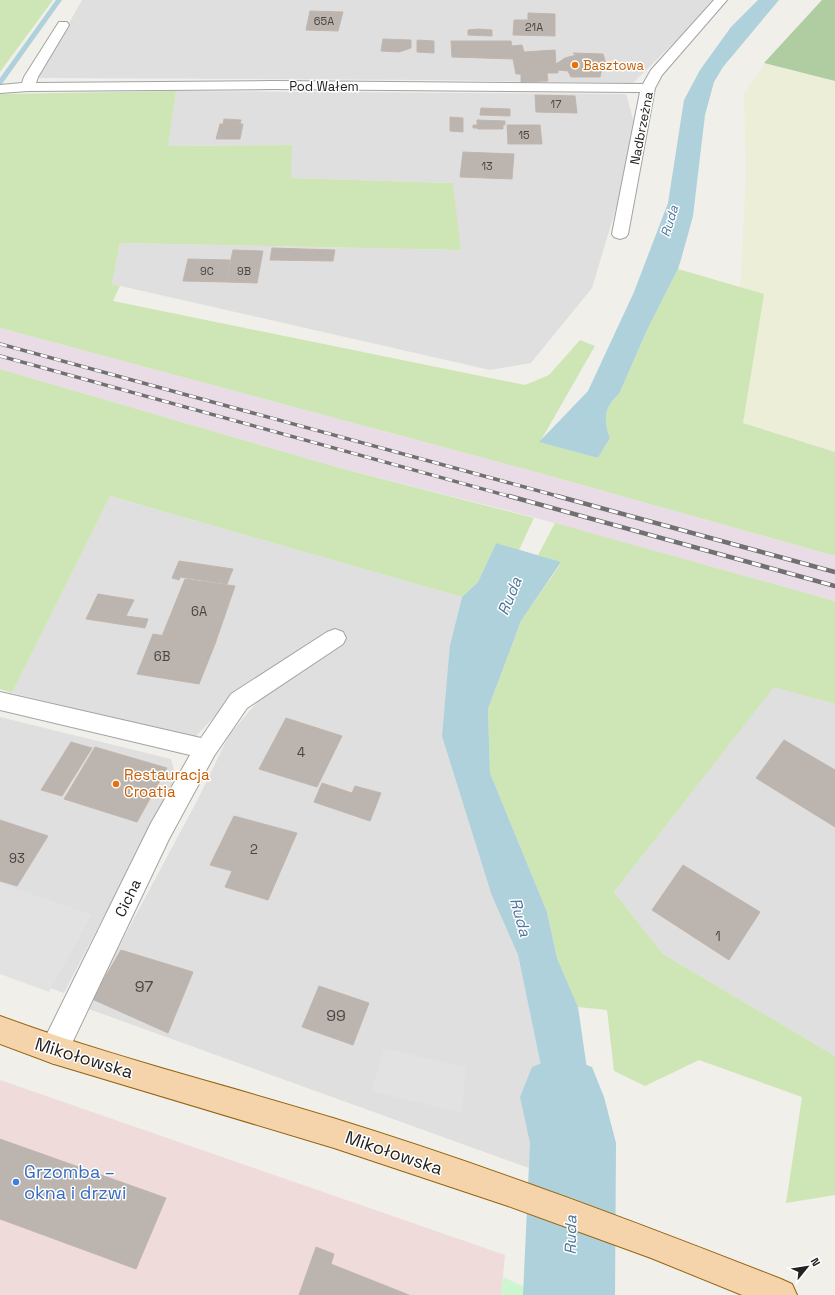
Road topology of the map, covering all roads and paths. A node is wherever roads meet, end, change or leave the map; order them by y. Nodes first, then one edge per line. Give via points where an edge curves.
1 (721, 0) edge
2 (63, 25) dead end
3 (28, 87) junction
4 (4, 88) edge
5 (648, 88) junction
6 (620, 234) dead end
7 (335, 638) dead end
8 (0, 701) edge
9 (206, 749) junction
10 (0, 1030) edge
11 (54, 1050) junction
12 (781, 1295) edge

1 - 5 street, Nadbrzeżna via 656,73
2 - 3 street via 31,77
3 - 4 street, Pod Wałem
3 - 5 street, Pod Wałem via 272,85
5 - 6 street, Nadbrzeżna
7 - 9 street, Cicha via 239,701
8 - 9 street
9 - 11 street, Cicha via 160,831
10 - 11 main road, Mikołowska
11 - 12 main road, Mikołowska via 334,1133 508,1191

